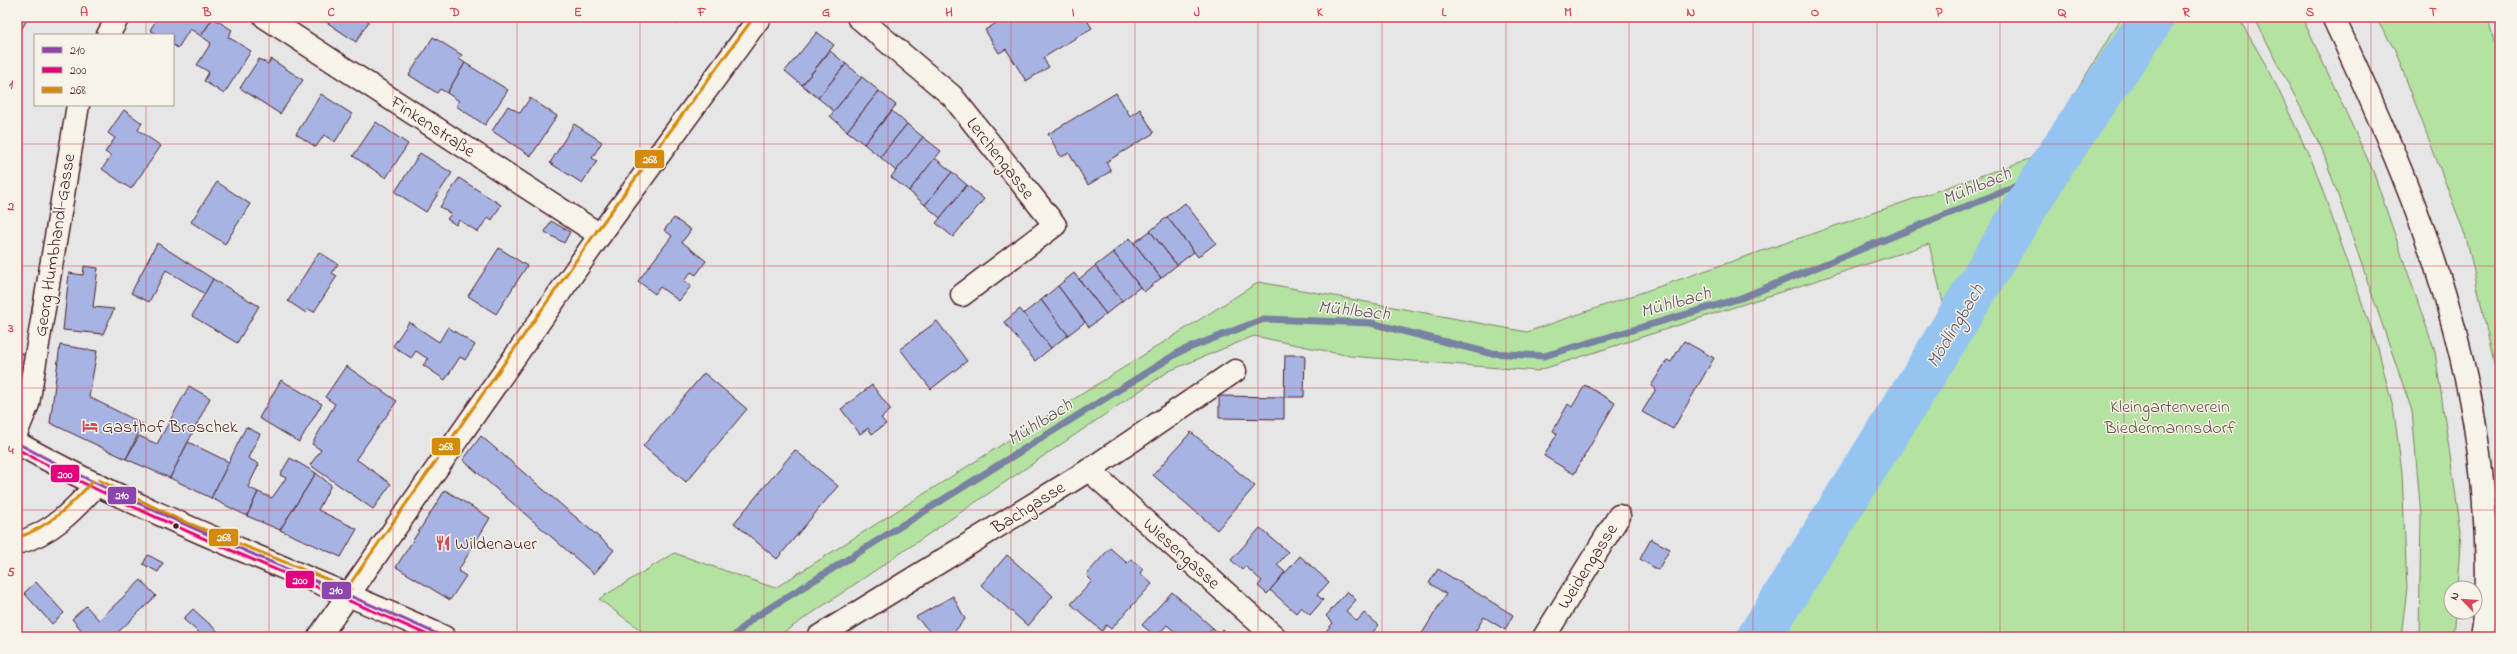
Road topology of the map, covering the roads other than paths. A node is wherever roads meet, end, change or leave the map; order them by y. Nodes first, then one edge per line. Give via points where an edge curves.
1 (118, 17) edge
2 (265, 17) edge
3 (760, 17) edge
4 (858, 17) edge
5 (2333, 17) edge
6 (109, 34) edge
7 (78, 106) edge
8 (600, 235) junction
9 (962, 295) dead end
10 (1235, 371) dead end
11 (17, 431) edge
12 (17, 443) edge
13 (1089, 470) junction
14 (96, 484) junction
15 (1619, 516) dead end
16 (17, 543) edge
17 (349, 594) junction
18 (319, 637) edge
19 (444, 637) edge
20 (818, 637) edge
21 (1275, 637) edge
22 (1544, 637) edge
23 (2482, 637) edge

1 - 6 street
2 - 8 street, Finkenstraße
3 - 8 street
4 - 9 street, Lerchengasse via 952,96 1055,226
5 - 23 street via 2379,114 2421,220 2456,332 2482,465 2487,555 2486,619
7 - 11 street, Georg Humbhandl-Gasse via 28,404
8 - 17 street
10 - 13 street, Bachgasse
12 - 14 street
13 - 20 street, Bachgasse
13 - 21 street, Wiesengasse
14 - 16 street via 69,515 34,538
14 - 17 street via 176,524
15 - 22 street, Weidengasse
17 - 18 street
17 - 19 street

